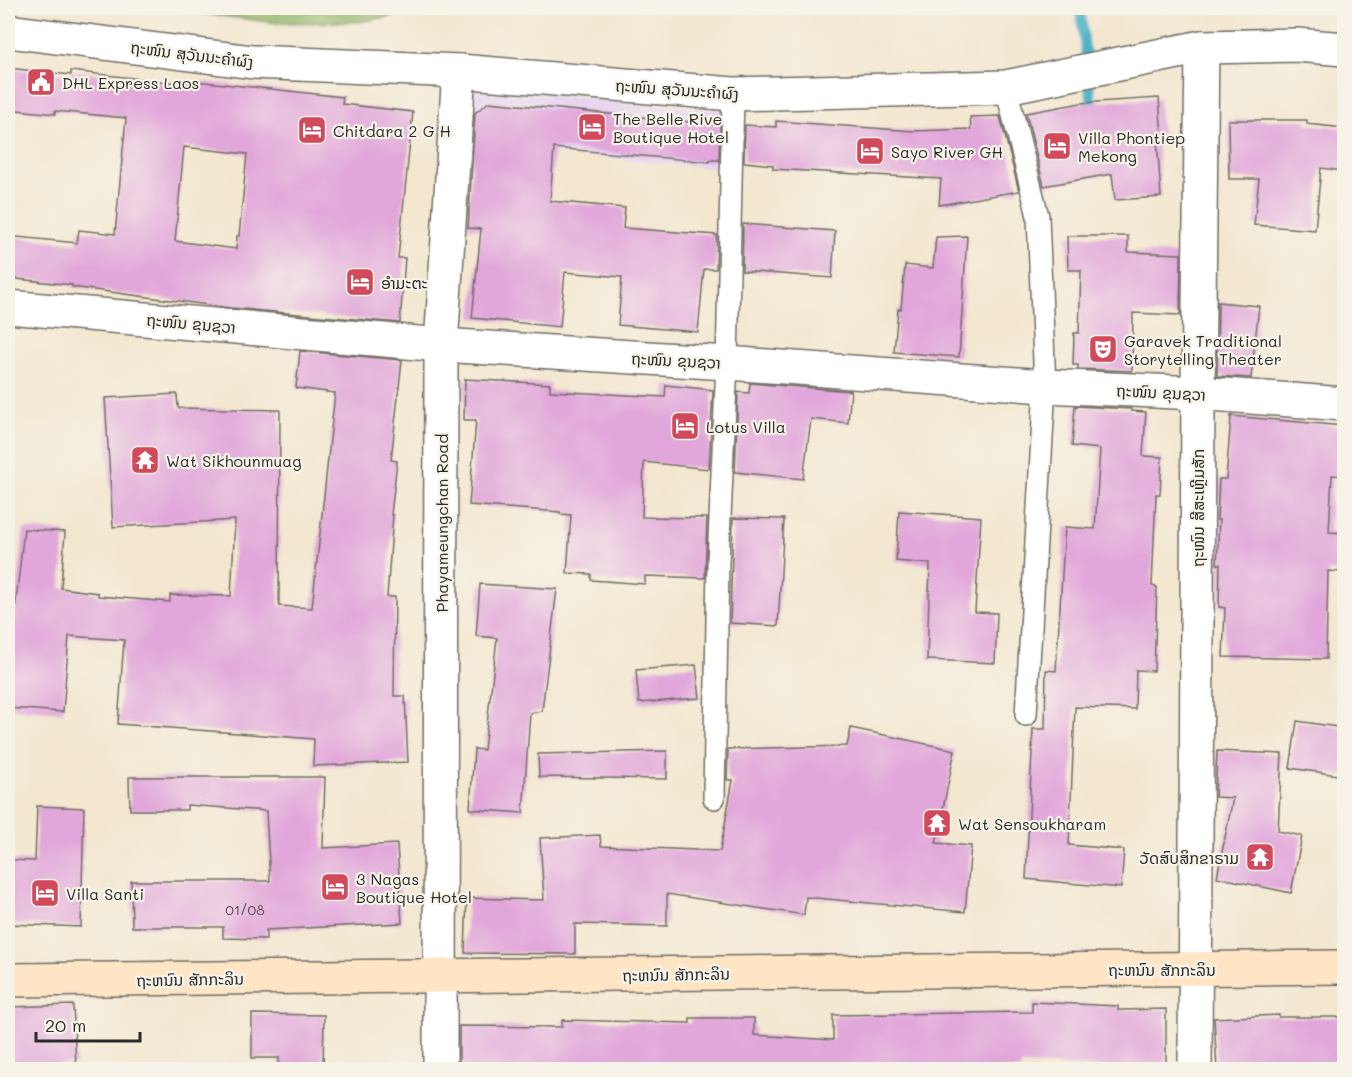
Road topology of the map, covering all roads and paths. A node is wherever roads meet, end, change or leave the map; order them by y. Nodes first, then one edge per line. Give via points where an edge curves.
1 (8, 31) edge
2 (1202, 47) junction
3 (1344, 49) edge
4 (459, 70) junction
5 (1006, 87) junction
6 (733, 94) junction
7 (8, 308) edge
8 (441, 345) junction
9 (727, 363) junction
10 (1045, 386) junction
11 (1198, 393) junction
12 (1344, 404) edge
13 (1026, 715) dead end
14 (714, 798) dead end
15 (1344, 967) edge
16 (1196, 969) junction
17 (441, 976) junction
18 (8, 981) edge
19 (440, 1070) edge
20 (1196, 1070) edge

1 - 4 street, ຖະໜົນ ສຸວັນນະຄໍາຜົງ via 253,62
2 - 3 street, ຖະໜົນ ສຸວັນນະຄໍາຜົງ via 1297,45
2 - 5 street, ຖະໜົນ ສຸວັນນະຄໍາຜົງ
2 - 11 street, ຖະໜົນ ສີສະເຫຼີມສັກ
4 - 6 street, ຖະໜົນ ສຸວັນນະຄໍາຜົງ
4 - 8 street, Phayameungchan Road
5 - 6 street, ຖະໜົນ ສຸວັນນະຄໍາຜົງ
5 - 10 lane via 1038,216
6 - 9 lane
7 - 8 street, ຖະໜົນ ຂຸນຊວາ
8 - 9 street, ຖະໜົນ ຂຸນຊວາ
8 - 17 street, Phayameungchan Road
9 - 10 street, ຖະໜົນ ຂຸນຊວາ
9 - 14 lane via 718,562
10 - 11 street, ຖະໜົນ ຂຸນຊວາ
10 - 13 lane
11 - 12 street, ຖະໜົນ ຂຸນຊວາ
11 - 16 street, ຖະໜົນ ສີສະເຫຼີມສັກ
15 - 16 main road, ຖະຫນົນ ສັກກະລິນ
16 - 17 main road, ຖະຫນົນ ສັກກະລິນ
16 - 20 street, ຖະໜົນ ສີສະເຫຼີມສັກ
17 - 18 main road, ຖະຫນົນ ສັກກະລິນ
17 - 19 street, Phayameungchan Road

